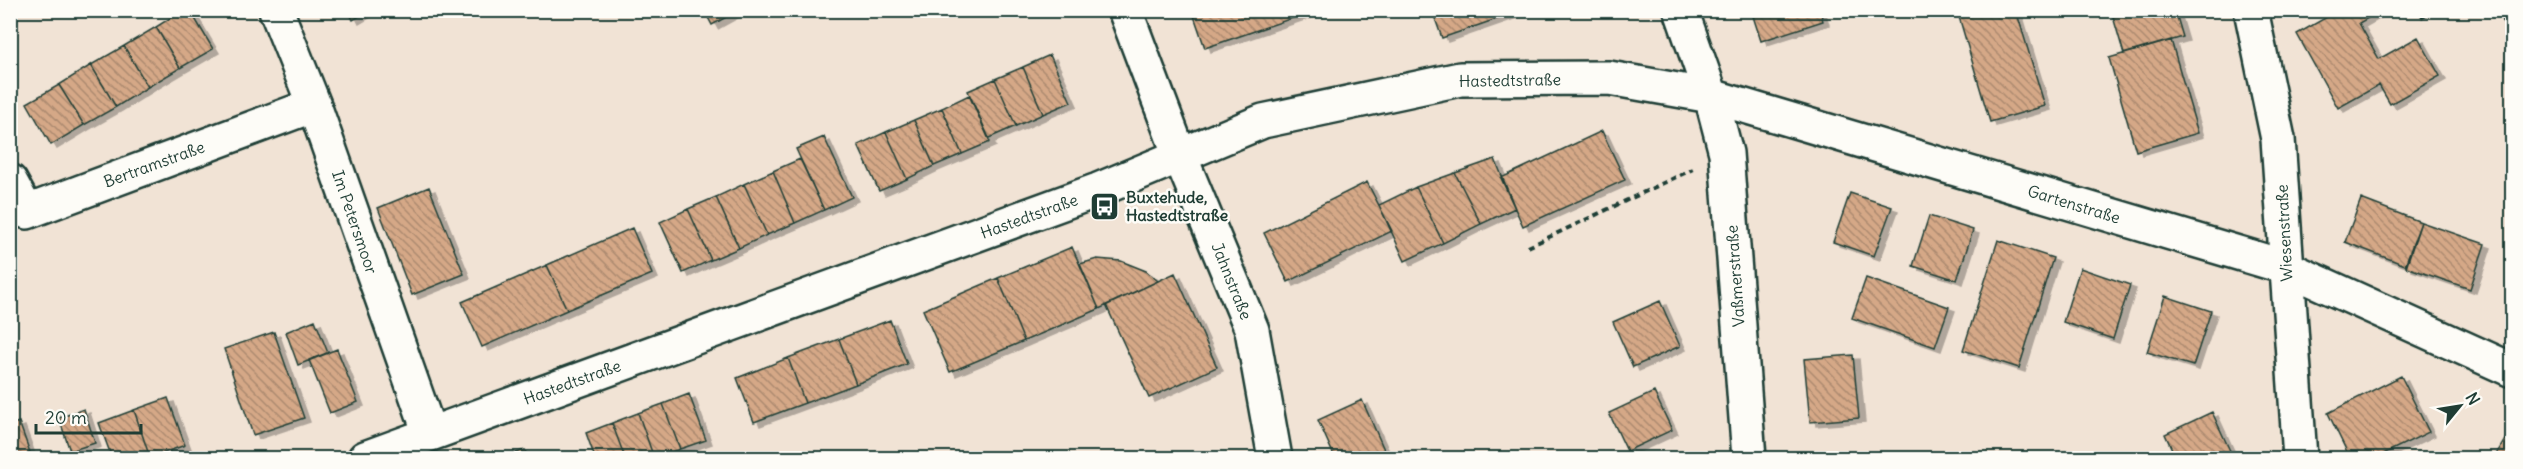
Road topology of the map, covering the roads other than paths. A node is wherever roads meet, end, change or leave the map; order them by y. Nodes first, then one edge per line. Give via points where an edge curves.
1 (276, 10) edge
2 (1125, 10) edge
3 (1681, 10) edge
4 (2251, 10) edge
5 (1711, 96) junction
6 (314, 105) junction
7 (1180, 156) junction
8 (10, 181) edge
9 (2285, 267) junction
10 (2512, 370) edge
11 (430, 435) junction
12 (365, 459) edge
13 (1275, 459) edge
14 (1749, 459) edge
15 (2300, 459) edge

1 - 6 street, Im Petersmoor
2 - 7 street, Jahnstraße
3 - 5 street
4 - 9 street, Wiesenstraße via 2278,139
5 - 7 street, Hastedtstraße via 1608,78 1460,79 1263,121
5 - 9 street, Gartenstraße
5 - 14 street, Vaßmerstraße via 1726,153
6 - 8 street, Bertramstraße via 27,212
6 - 11 street, Im Petersmoor
7 - 11 street, Hastedtstraße via 1098,190
7 - 13 street, Jahnstraße via 1252,330
9 - 10 street, Gartenstraße
9 - 15 street, Wiesenstraße
11 - 12 street, Hastedtstraße

